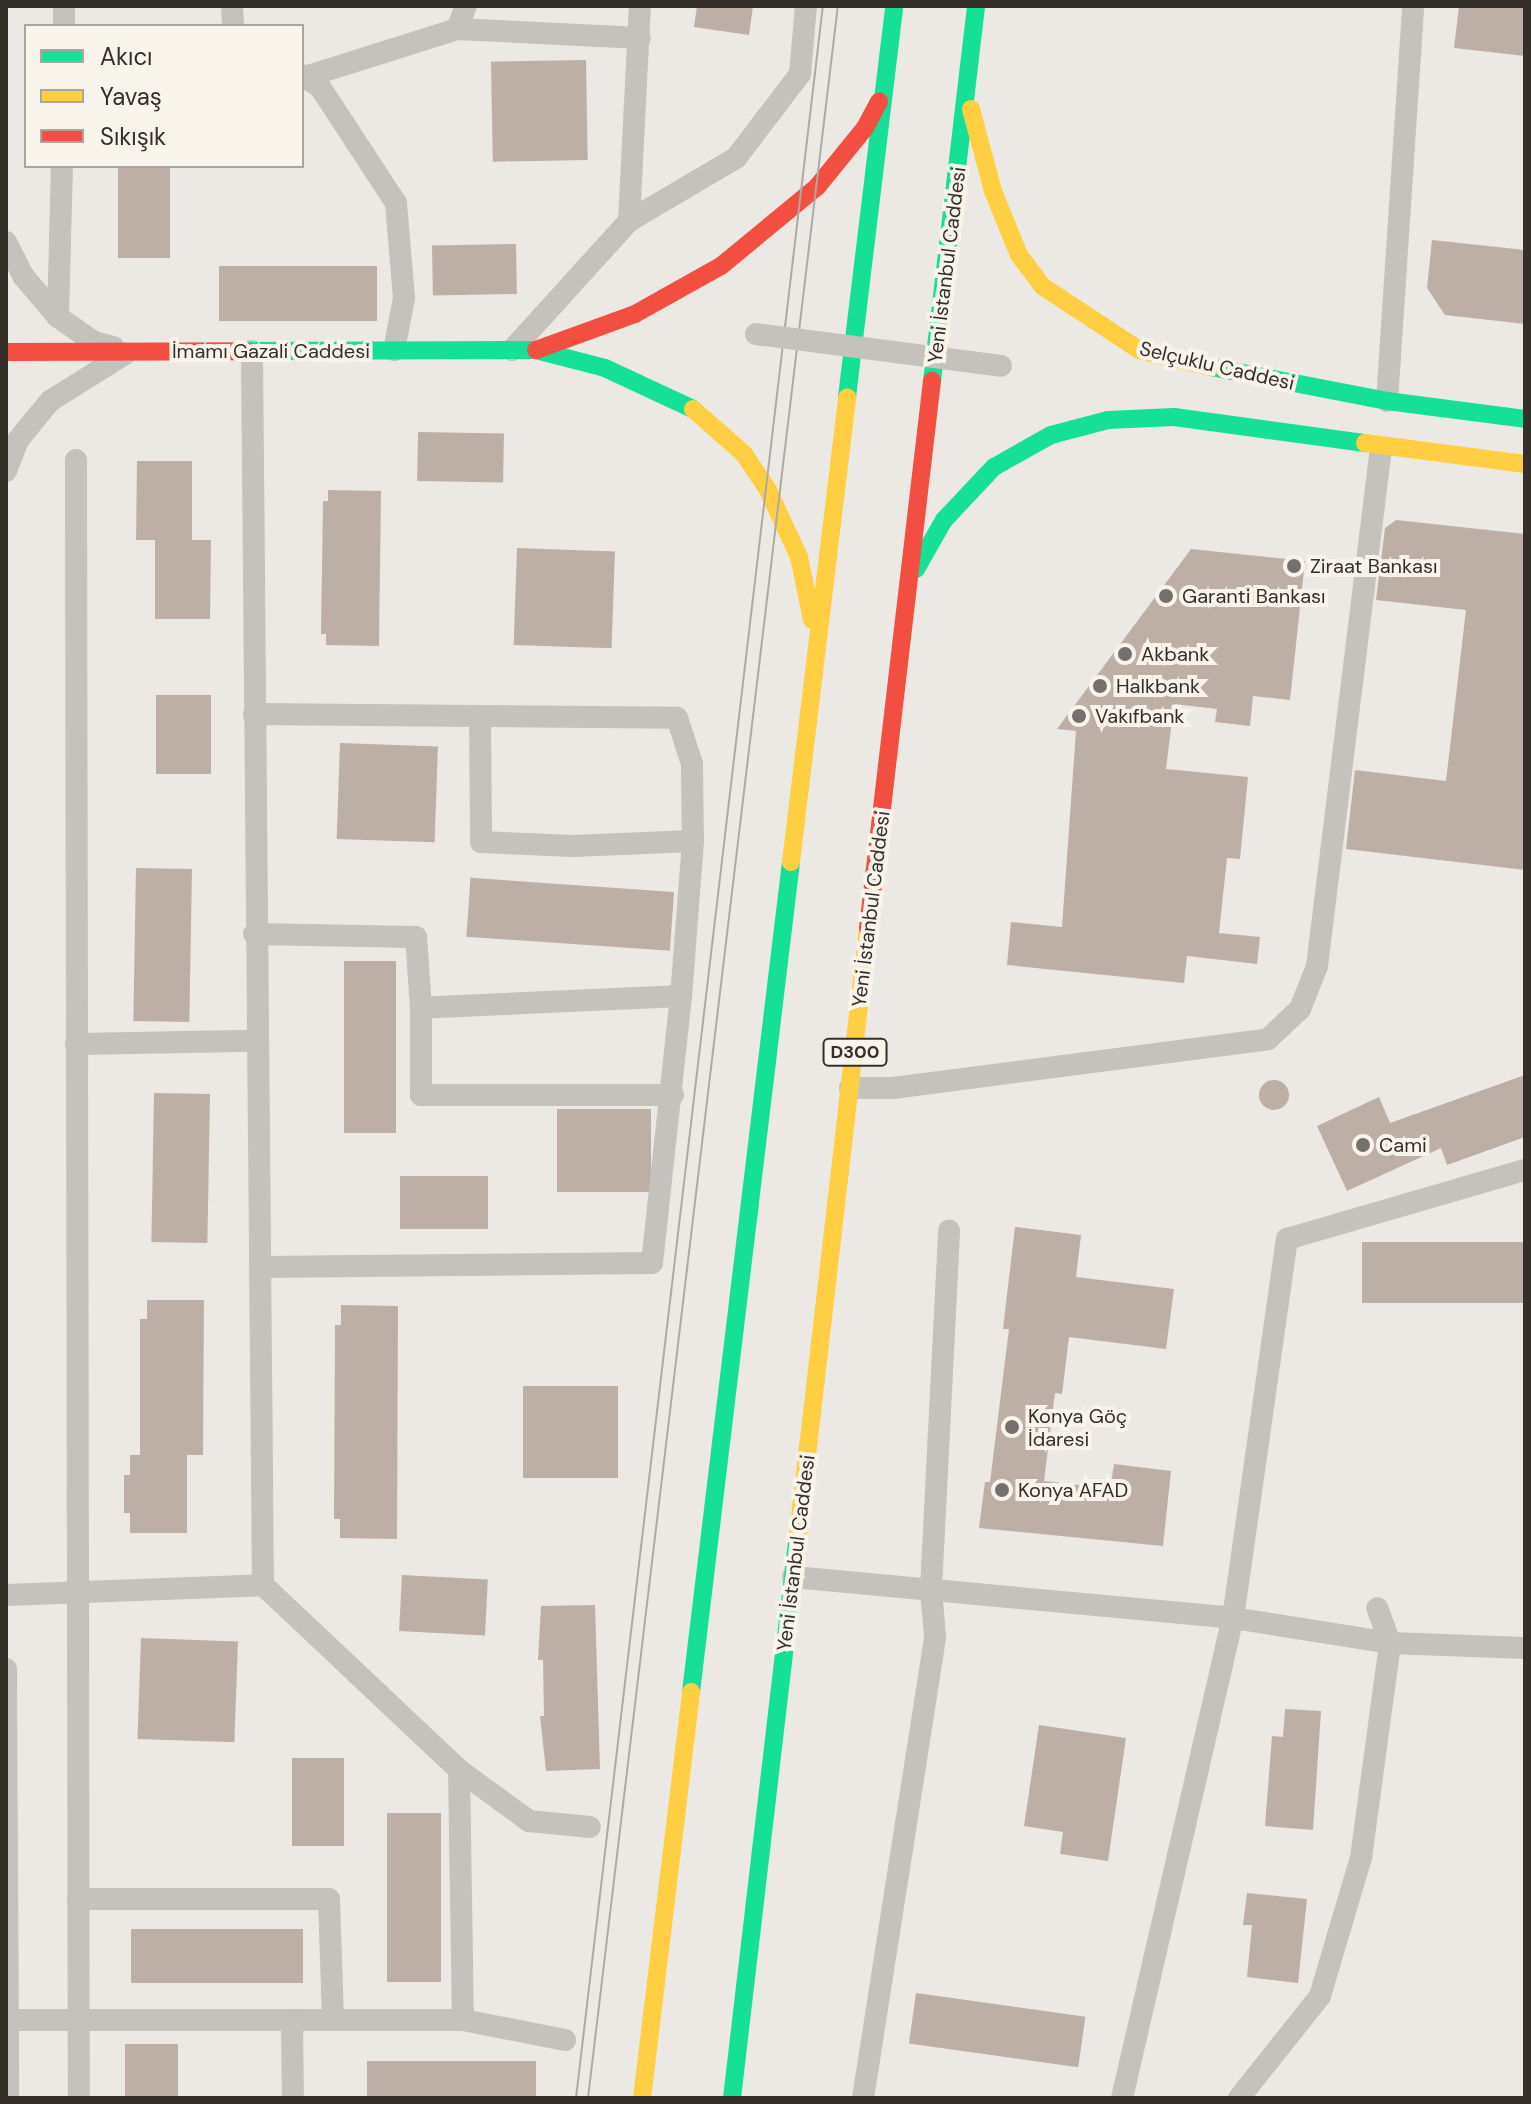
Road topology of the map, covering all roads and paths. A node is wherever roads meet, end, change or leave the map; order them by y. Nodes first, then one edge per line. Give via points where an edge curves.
1 (466, 6) edge
2 (640, 6) edge
3 (806, 6) edge
4 (894, 6) edge
5 (976, 6) edge
6 (1413, 6) edge
7 (457, 29) junction
8 (640, 38) junction
9 (304, 76) edge
10 (885, 89) junction
11 (968, 89) junction
12 (62, 168) edge
13 (629, 221) junction
14 (6, 242) edge
15 (58, 317) junction
16 (756, 334) dead end
17 (394, 350) junction
18 (512, 350) junction
19 (536, 350) junction
20 (130, 351) junction
21 (252, 351) junction
22 (6, 352) edge
23 (1001, 366) dead end
24 (1525, 419) edge
25 (1384, 425) junction
26 (76, 460) dead end
27 (1525, 464) edge
28 (6, 471) edge
29 (909, 582) junction
30 (814, 638) junction
31 (254, 714) junction
32 (480, 716) junction
33 (693, 841) junction
34 (254, 934) junction
35 (681, 996) junction
36 (421, 1008) junction
37 (256, 1041) junction
38 (76, 1044) junction
39 (850, 1088) junction
40 (673, 1095) junction
41 (1525, 1170) edge
42 (949, 1230) dead end
43 (261, 1267) junction
44 (793, 1577) junction
45 (263, 1585) junction
46 (931, 1589) junction
47 (76, 1592) junction
48 (6, 1595) edge
49 (1377, 1608) dead end
50 (1233, 1618) junction
51 (1390, 1643) junction
52 (1525, 1648) edge
53 (6, 1669) edge
54 (459, 1770) junction
55 (590, 1827) dead end
56 (78, 1899) junction
57 (8, 2020) edge
58 (79, 2020) junction
59 (292, 2020) junction
60 (333, 2020) junction
61 (463, 2020) junction
62 (565, 2040) dead end
63 (8, 2098) edge
64 (79, 2098) edge
65 (293, 2098) edge
66 (642, 2098) edge
67 (732, 2098) edge
68 (863, 2098) edge
69 (1122, 2098) edge
70 (1239, 2098) edge

1 - 7 street
2 - 8 street
3 - 13 street via 800,74 736,158
4 - 10 main road
5 - 11 main road, Yeni İstanbul Caddesi / D300
6 - 25 street
7 - 8 street
7 - 9 street
8 - 13 street
9 - 17 street via 320,87 396,203 404,298
10 - 19 main road via 843,158 751,243 664,301
10 - 30 main road
11 - 25 main road, Selçuklu Caddesi via 982,156 1019,255 1042,286 1071,311 1139,350
11 - 29 main road, Yeni İstanbul Caddesi / D300
12 - 15 street
13 - 18 street
14 - 15 street via 24,277
15 - 20 street via 94,342
16 - 23 street, bridge
17 - 18 main road, İmamı Gazali Caddesi
17 - 21 main road, İmamı Gazali Caddesi
18 - 19 main road, İmamı Gazali Caddesi
19 - 30 main road via 655,387 722,429 768,490 787,527 802,569
20 - 21 main road, İmamı Gazali Caddesi
20 - 22 main road, İmamı Gazali Caddesi
20 - 28 street via 50,401 18,440
21 - 31 street
24 - 25 main road, Selçuklu Caddesi
25 - 27 main road, Selçuklu Caddesi
25 - 29 main road, Selçuklu Caddesi via 1138,416 1079,426 1021,449 967,491 929,543
25 - 39 street via 1317,966 1300,1009 1268,1039 893,1088
26 - 38 street
29 - 39 main road, Yeni İstanbul Caddesi / D300
30 - 66 main road
31 - 32 street
31 - 34 street
32 - 33 street via 677,718 692,764
32 - 33 street via 481,842 573,846
33 - 35 street
34 - 36 street via 416,937
34 - 37 street
35 - 36 street
35 - 40 street
36 - 40 street via 421,1095
37 - 38 street
37 - 43 street
38 - 47 street
39 - 44 main road, Yeni İstanbul Caddesi / D300
40 - 43 street via 652,1263
41 - 50 street via 1287,1239
42 - 46 street
43 - 45 street
44 - 46 street
44 - 67 main road, Yeni İstanbul Caddesi / D300
45 - 47 street
45 - 54 street
46 - 50 street
46 - 68 street via 935,1637
47 - 48 street
47 - 56 street
49 - 51 street
50 - 51 street
50 - 69 street
51 - 52 street
51 - 70 street via 1361,1858 1320,1996
53 - 57 street
54 - 55 street via 529,1821
54 - 61 street
56 - 58 street
56 - 60 street via 329,1899
57 - 58 street
57 - 63 street
58 - 59 street
58 - 64 street
59 - 60 street
59 - 65 street
60 - 61 street
61 - 62 street

